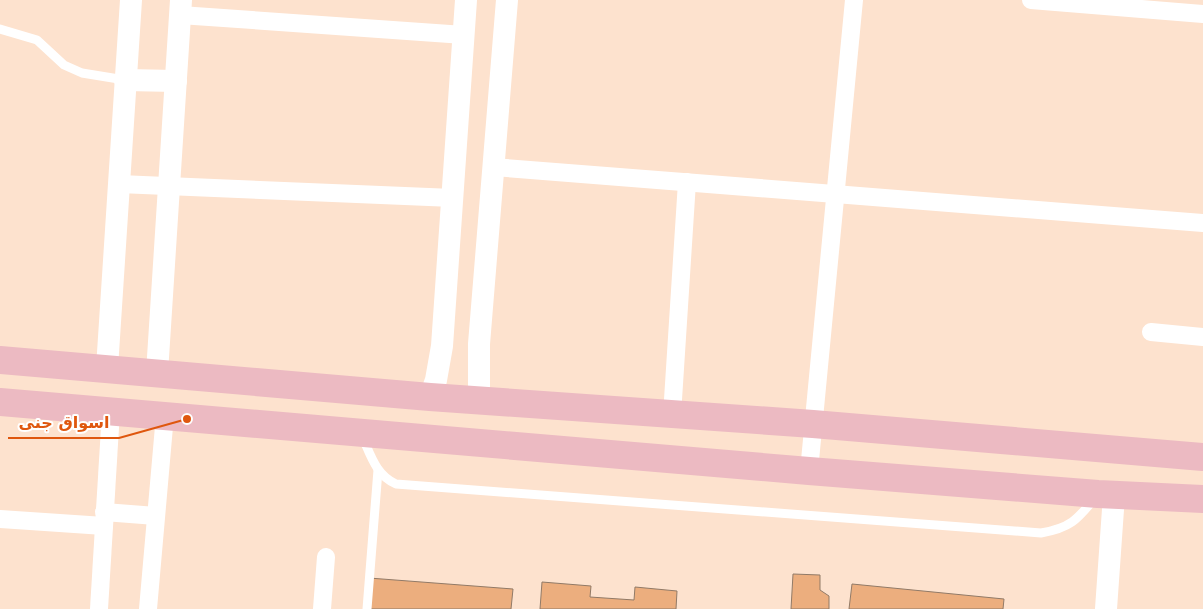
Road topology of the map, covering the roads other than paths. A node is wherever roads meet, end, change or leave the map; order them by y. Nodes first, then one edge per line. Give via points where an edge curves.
1 (130, 0) edge
2 (466, 0) edge
3 (507, 0) edge
4 (854, 0) edge
5 (1031, 0) edge
6 (180, 8) edge
7 (1203, 14) edge
8 (0, 29) edge
9 (464, 35) junction
10 (125, 80) junction
11 (176, 81) junction
12 (494, 167) junction
13 (687, 182) junction
14 (119, 184) junction
15 (169, 186) junction
16 (835, 194) junction
17 (452, 198) junction
18 (1203, 224) edge
19 (450, 236) junction
20 (487, 241) junction
21 (1151, 332) dead end
22 (1203, 337) edge
23 (0, 360) edge
24 (106, 368) junction
25 (157, 373) junction
26 (430, 397) junction
27 (479, 398) junction
28 (0, 402) edge
29 (111, 411) junction
30 (165, 415) junction
31 (672, 415) junction
32 (814, 424) junction
33 (360, 432) junction
34 (1203, 457) edge
35 (378, 470) junction
36 (809, 471) junction
37 (1106, 494) junction
38 (1203, 499) edge
39 (156, 516) junction
40 (0, 519) edge
41 (104, 519) junction
42 (326, 557) dead end
43 (98, 609) edge
44 (148, 609) edge
45 (322, 609) edge
46 (367, 609) edge
47 (1106, 609) edge

1 - 10 street
2 - 9 street
3 - 12 street
4 - 16 street
5 - 7 street
6 - 9 street
6 - 11 street
8 - 10 lane via 37,40 64,66 82,74
9 - 17 street
10 - 11 street
10 - 14 street
11 - 15 street
12 - 13 street
12 - 20 street
13 - 16 street
13 - 31 street
14 - 15 street
14 - 24 street
15 - 17 street
15 - 25 street
16 - 18 street
16 - 32 street
17 - 19 street
19 - 20 street
19 - 26 street via 440,363
20 - 27 street via 479,344
21 - 22 street
23 - 24 main road
24 - 25 main road
25 - 26 main road
26 - 27 main road
27 - 31 main road
28 - 29 main road
29 - 30 main road
29 - 41 street
30 - 33 main road
30 - 39 street
31 - 32 main road
32 - 34 main road
32 - 36 street
33 - 35 lane
33 - 36 main road
35 - 37 lane via 385,479 396,484 1041,533 1075,522
35 - 46 lane
36 - 37 main road
37 - 38 main road
37 - 47 street
39 - 41 street
39 - 44 street
40 - 41 street
41 - 43 street
42 - 45 street

